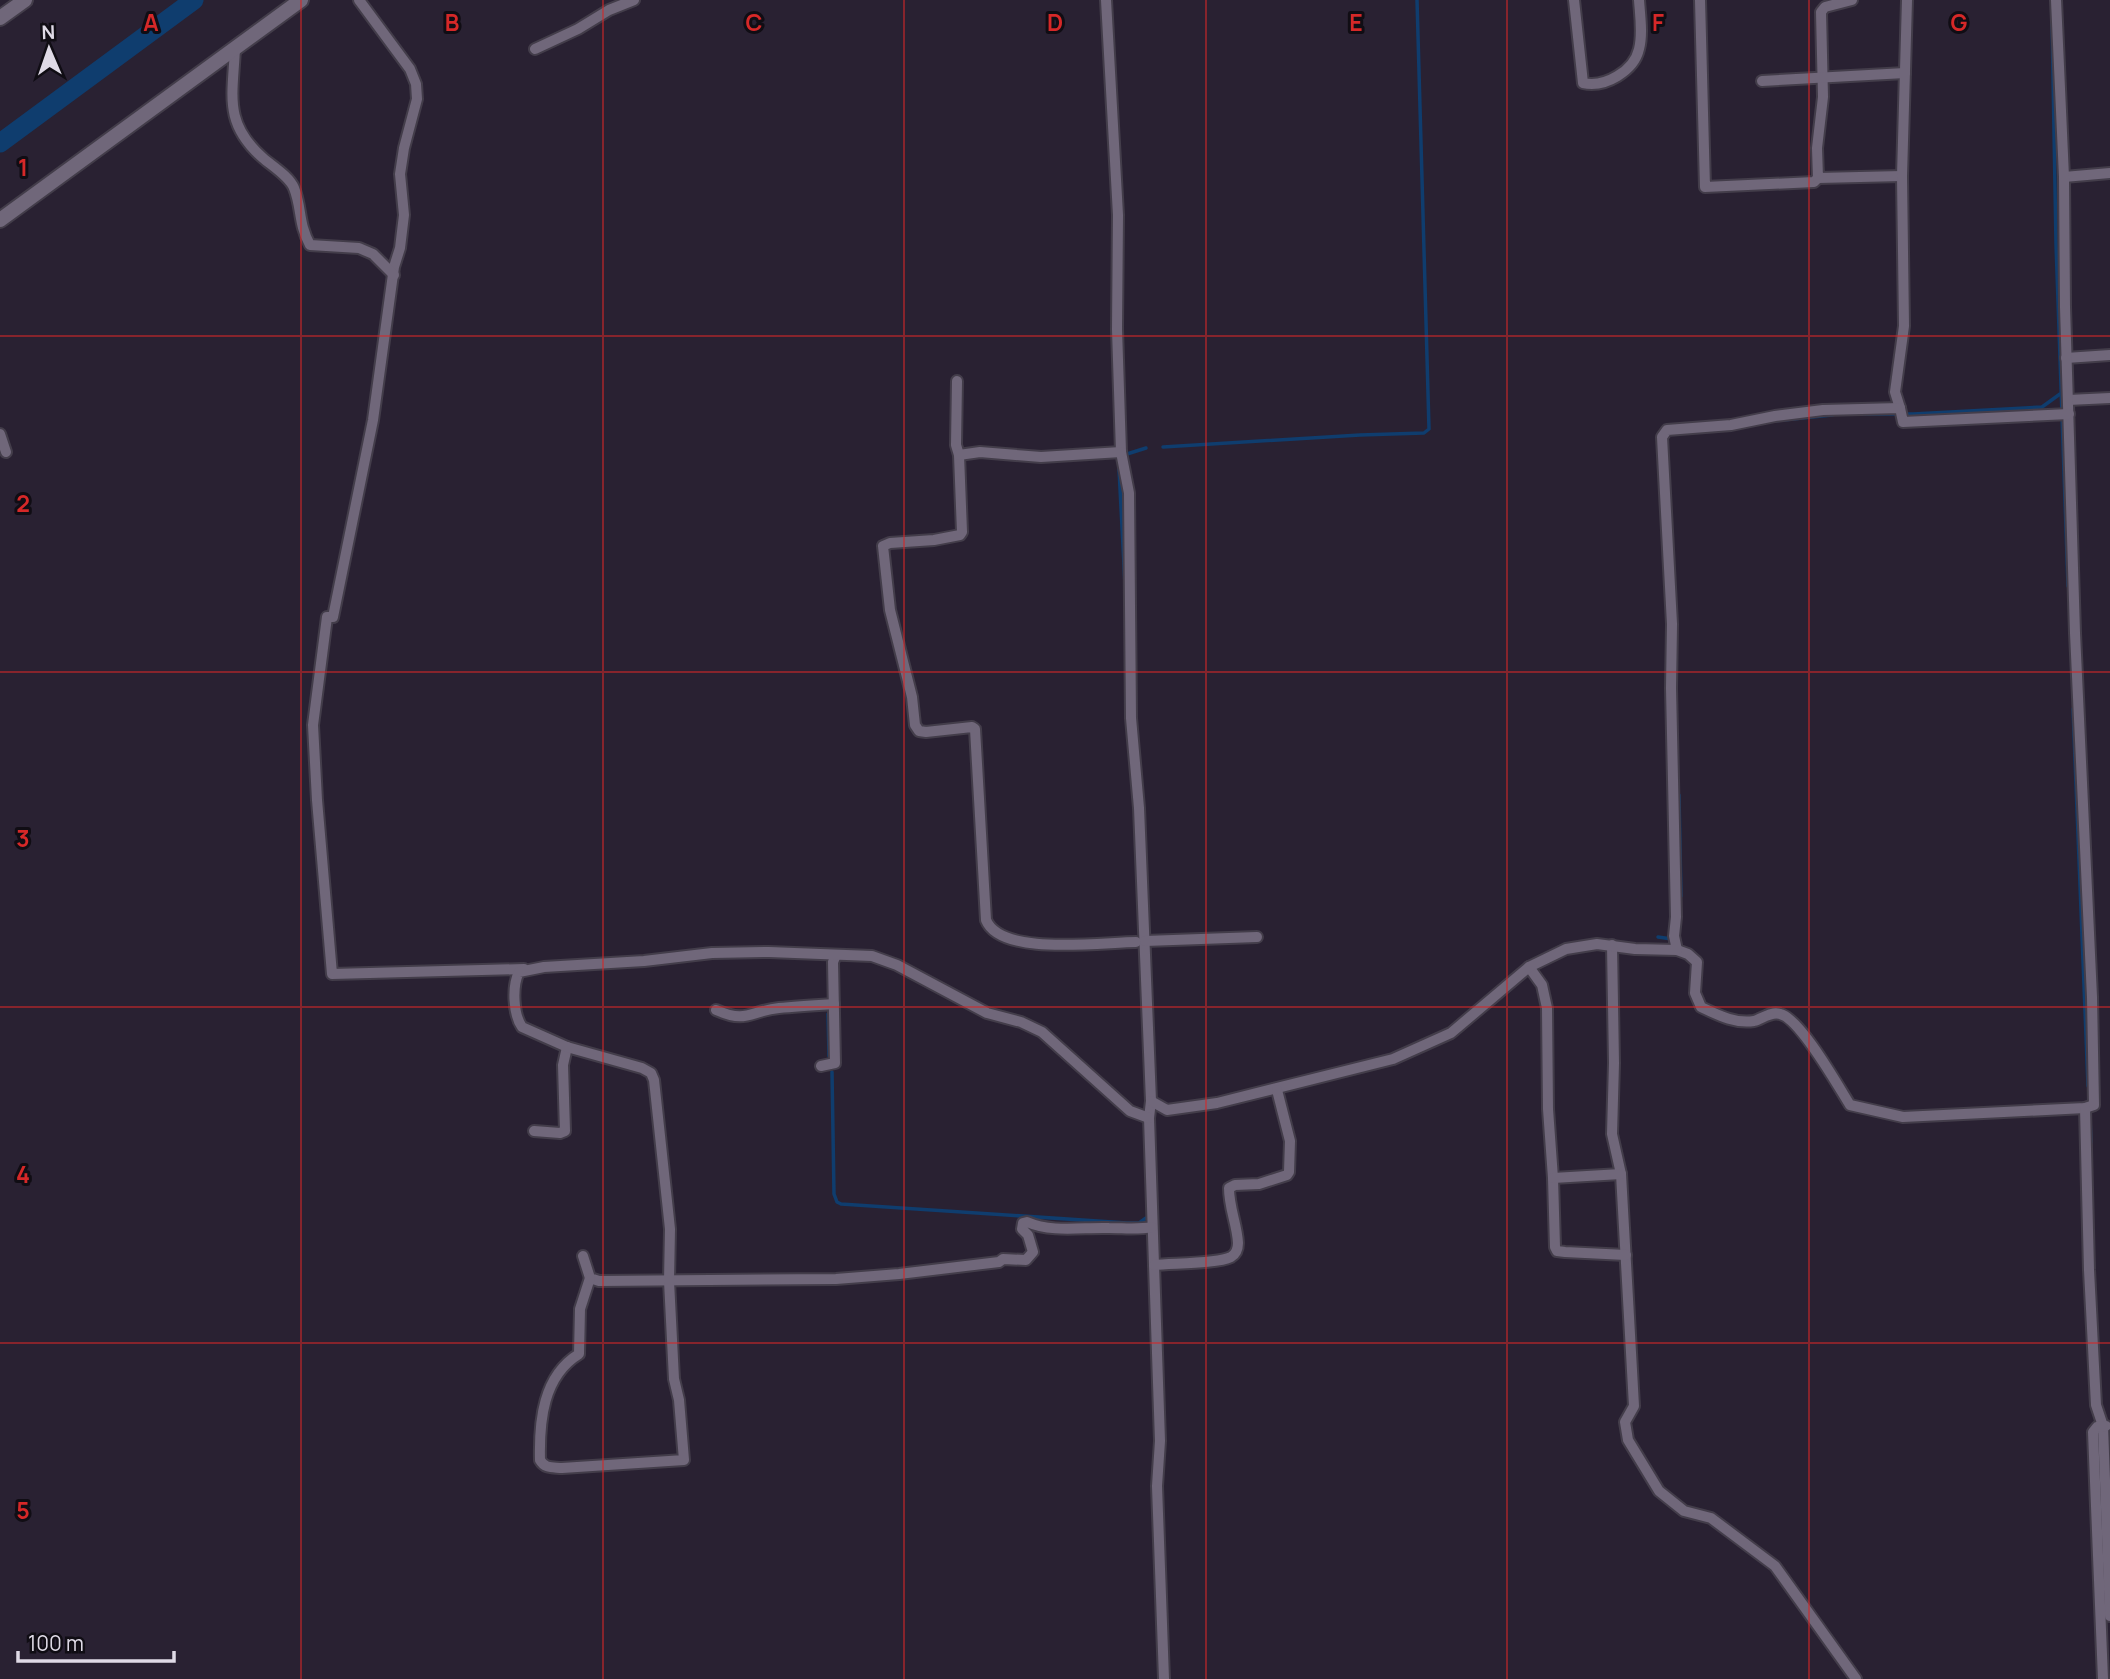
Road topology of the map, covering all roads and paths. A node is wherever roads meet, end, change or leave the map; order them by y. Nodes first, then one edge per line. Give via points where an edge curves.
1 (25, 0) edge
2 (301, 0) edge
3 (359, 0) edge
4 (634, 0) edge
5 (1106, 0) edge
6 (1574, 0) edge
7 (1639, 0) edge
8 (1700, 0) edge
9 (1852, 0) edge
10 (1908, 0) edge
11 (2056, 0) edge
12 (0, 18) edge
13 (235, 48) junction
14 (535, 49) dead end
15 (1905, 73) junction
16 (1823, 77) junction
17 (1762, 81) dead end
18 (2110, 173) edge
19 (1902, 176) junction
20 (2064, 177) junction
21 (1818, 178) junction
22 (0, 220) edge
23 (394, 275) junction
24 (2110, 355) edge
25 (2066, 358) junction
26 (957, 381) dead end
27 (2110, 398) edge
28 (2068, 400) junction
29 (1900, 408) junction
30 (2069, 414) junction
31 (0, 434) edge
32 (6, 452) dead end
33 (1121, 452) junction
34 (959, 455) junction
35 (1257, 937) dead end
36 (1140, 942) junction
37 (1612, 945) junction
38 (1677, 950) junction
39 (836, 955) junction
40 (1529, 967) junction
41 (529, 970) junction
42 (834, 1004) junction
43 (716, 1010) dead end
44 (567, 1047) junction
45 (821, 1066) dead end
46 (1277, 1090) junction
47 (1151, 1101) junction
48 (2089, 1107) junction
49 (1149, 1118) junction
50 (534, 1131) dead end
51 (1622, 1174) junction
52 (1553, 1178) junction
53 (1153, 1227) junction
54 (583, 1255) dead end
55 (1626, 1255) junction
56 (1154, 1265) junction
57 (590, 1278) junction
58 (668, 1281) junction
59 (2106, 1426) edge
60 (2109, 1573) edge
61 (2110, 1616) edge
62 (1164, 1679) edge
63 (1856, 1679) edge
64 (2103, 1679) edge

1 - 12 street
2 - 13 street
3 - 23 street via 416,84 417,99 400,173 404,215
4 - 14 street
5 - 33 street via 1118,215
6 - 7 street via 1583,83 1590,85 1619,77 1639,53
8 - 21 street via 1705,187 1814,182
9 - 16 street via 1821,12
10 - 15 street
11 - 20 street
13 - 22 street
13 - 23 street via 232,113 237,129 294,187 302,231 310,245 359,248 373,254
15 - 16 street
15 - 19 street
16 - 17 street
16 - 21 street
18 - 20 street
19 - 21 street
19 - 29 street via 1904,326 1895,392
20 - 25 street
23 - 41 street via 373,420 333,617 327,617 313,725 332,974
24 - 25 street
25 - 28 street
26 - 34 street
27 - 28 street
28 - 30 street
29 - 30 street via 1903,422
29 - 38 street via 1774,416 1667,430 1662,438 1672,624
30 - 48 street via 2092,997
31 - 32 street
33 - 34 street via 1041,457 990,452
33 - 36 street via 1129,493 1130,718 1139,808
34 - 36 street via 960,535 883,546 890,610 915,725 926,732 975,729 986,920 989,927 1015,942
35 - 36 street
36 - 47 street
37 - 38 street
37 - 40 street via 1566,949
37 - 51 street via 1612,1134
38 - 48 street via 1697,962 1695,992 1701,1007 1728,1019 1754,1021 1780,1013 1794,1022 1850,1105 1903,1117
39 - 41 street via 712,953
39 - 42 street
39 - 49 street via 872,956 897,965 987,1013 1041,1032 1130,1111
40 - 46 street via 1451,1033 1393,1059
40 - 52 street via 1542,985 1548,1008
41 - 44 street via 519,972 514,983 517,1019 522,1027
42 - 43 street via 775,1008 743,1018
42 - 45 street via 835,1063
44 - 50 street via 563,1065 565,1131
44 - 58 street via 652,1073 670,1229
46 - 47 street via 1167,1110
46 - 56 street via 1290,1141 1289,1172 1258,1184 1229,1188 1238,1245 1235,1254 1218,1260
47 - 49 street
48 - 59 street via 2089,1270 2096,1405
49 - 53 street
51 - 52 street
51 - 55 street
52 - 55 street via 1558,1251
53 - 56 street
53 - 58 street via 1073,1229 1027,1222 1022,1229 1033,1252 1026,1260 836,1279
54 - 57 street
55 - 63 street via 1634,1406 1625,1422 1628,1440 1659,1491 1684,1511 1711,1518 1775,1566
56 - 62 street
57 - 58 street via 599,1282
57 - 58 street via 580,1309 579,1354 556,1374 545,1399 540,1460 549,1467 684,1460
59 - 60 street
59 - 64 street via 2093,1432
60 - 61 street

